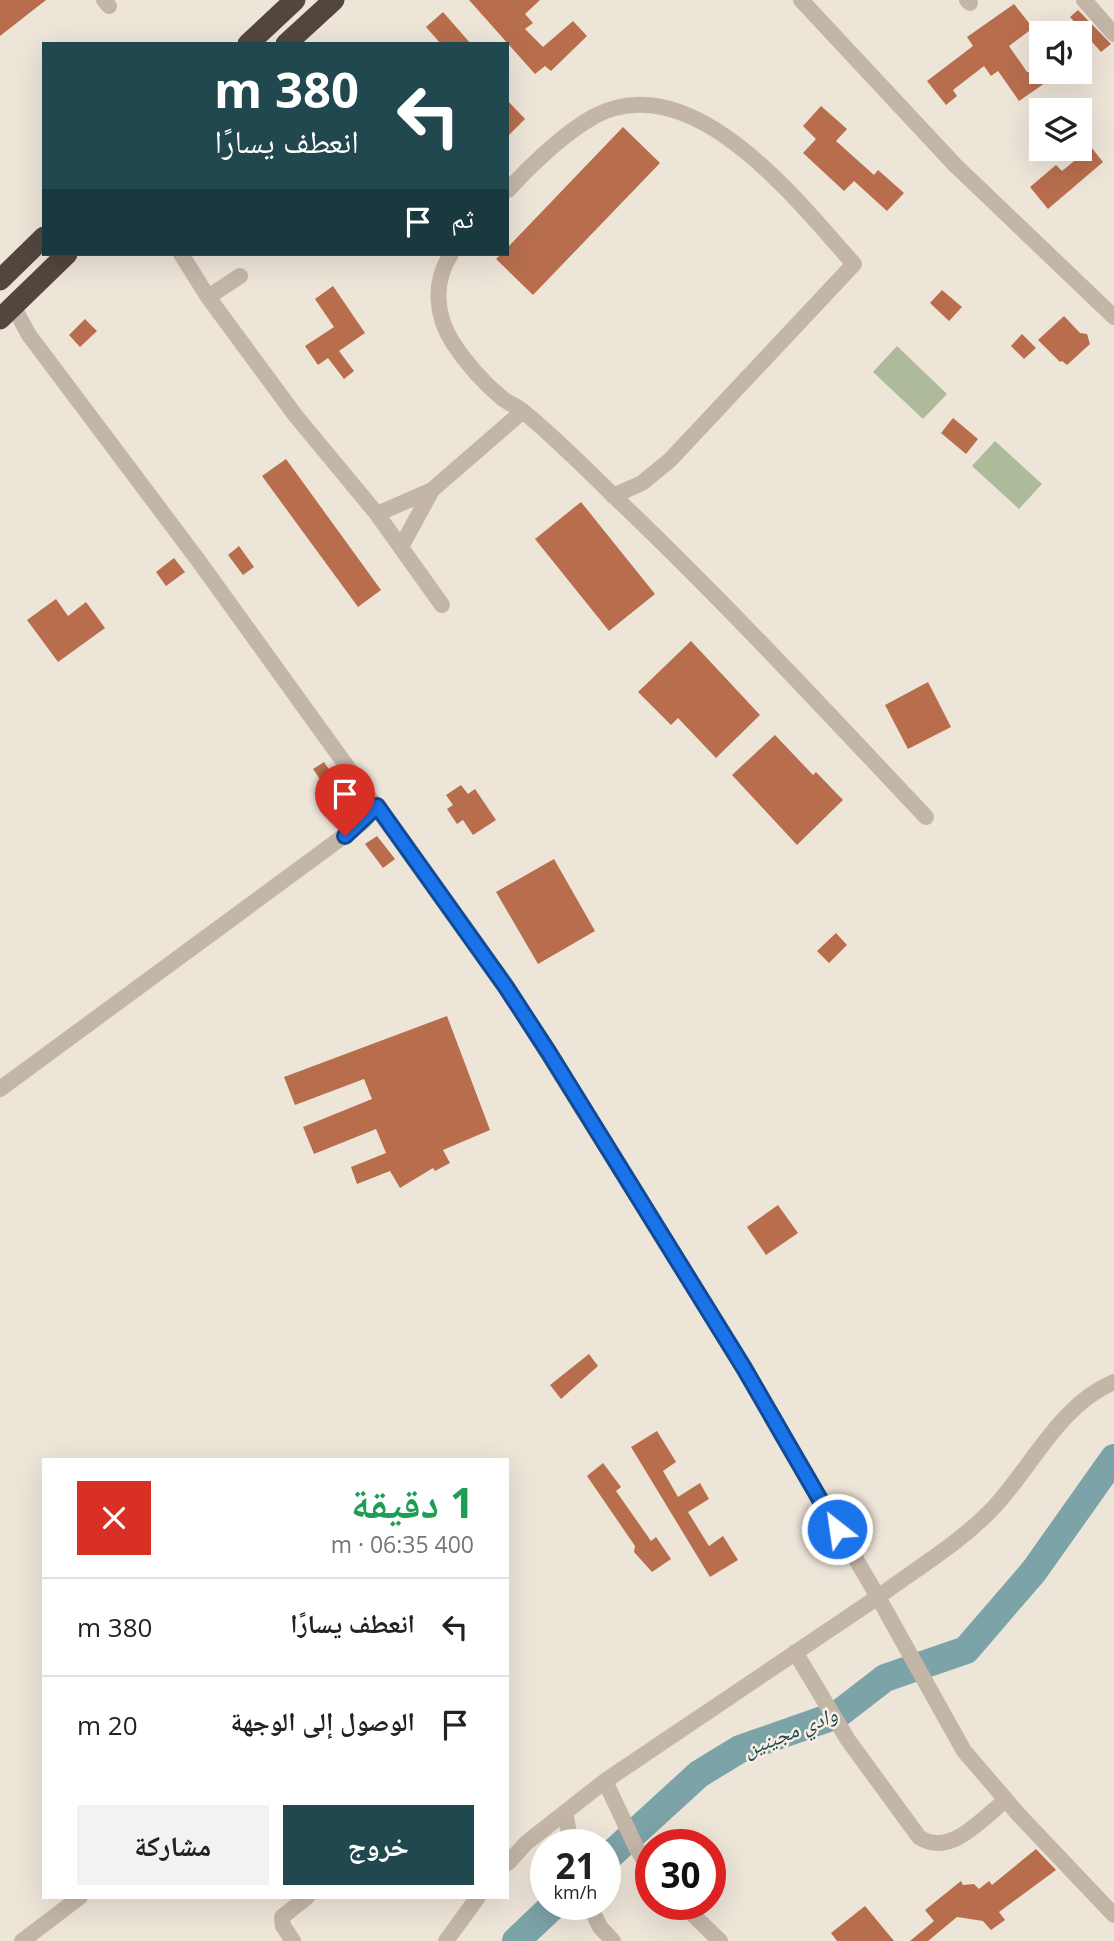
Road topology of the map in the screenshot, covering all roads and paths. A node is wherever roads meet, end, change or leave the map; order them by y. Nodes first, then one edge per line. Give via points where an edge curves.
1 (295, 0) edge
2 (334, 0) edge
3 (801, 0) edge
4 (1084, 0) edge
5 (1114, 34) edge
6 (250, 42) edge
7 (288, 42) edge
8 (509, 189) edge
9 (42, 239) edge
10 (65, 256) edge
11 (182, 256) edge
12 (450, 256) edge
13 (21, 259) junction
14 (240, 276) dead end
15 (0, 280) edge
16 (40, 280) junction
17 (208, 297) junction
18 (6, 312) edge
19 (1114, 317) edge
20 (523, 411) junction
21 (432, 490) junction
22 (613, 496) junction
23 (377, 514) junction
24 (401, 547) junction
25 (442, 605) dead end
26 (377, 806) junction
27 (926, 817) dead end
28 (0, 1089) edge
29 (1114, 1382) edge
30 (878, 1597) junction
31 (795, 1652) junction
32 (605, 1781) junction
33 (1006, 1800) junction
34 (565, 1812) junction
35 (569, 1829) edge
36 (635, 1844) edge
37 (509, 1862) edge
38 (77, 1899) edge
39 (304, 1899) edge
40 (477, 1899) edge
41 (1114, 1915) edge
42 (596, 1920) edge
43 (698, 1920) edge
44 (22, 1941) edge
45 (293, 1941) edge
46 (446, 1941) edge
47 (613, 1941) edge
48 (720, 1941) edge

1 - 6 highway
2 - 7 highway
3 - 19 street via 955,165
4 - 5 street
8 - 22 street via 567,135 594,117 634,107 663,109 707,124 736,143 769,171 854,264 670,460 642,483
9 - 13 highway
10 - 16 highway
11 - 17 street
12 - 20 street via 437,296 442,321 453,344 476,372 504,400
13 - 15 highway
13 - 16 highway
14 - 17 street
16 - 18 highway
17 - 23 street via 333,465
18 - 26 street via 29,335 198,560
20 - 21 street
20 - 22 street
21 - 23 street
21 - 24 street
22 - 27 street via 735,615
23 - 24 street
24 - 25 street
26 - 28 street via 363,822
26 - 30 street via 506,987 605,1142
29 - 30 street via 1079,1405 976,1525
30 - 31 street
30 - 33 street via 964,1751
31 - 32 street
31 - 33 street via 848,1740 908,1825 930,1844 950,1843
32 - 34 street
32 - 36 street
33 - 41 street
34 - 35 street
34 - 37 street
38 - 44 street
39 - 45 street via 282,1917
40 - 46 street
42 - 47 street
43 - 48 street

